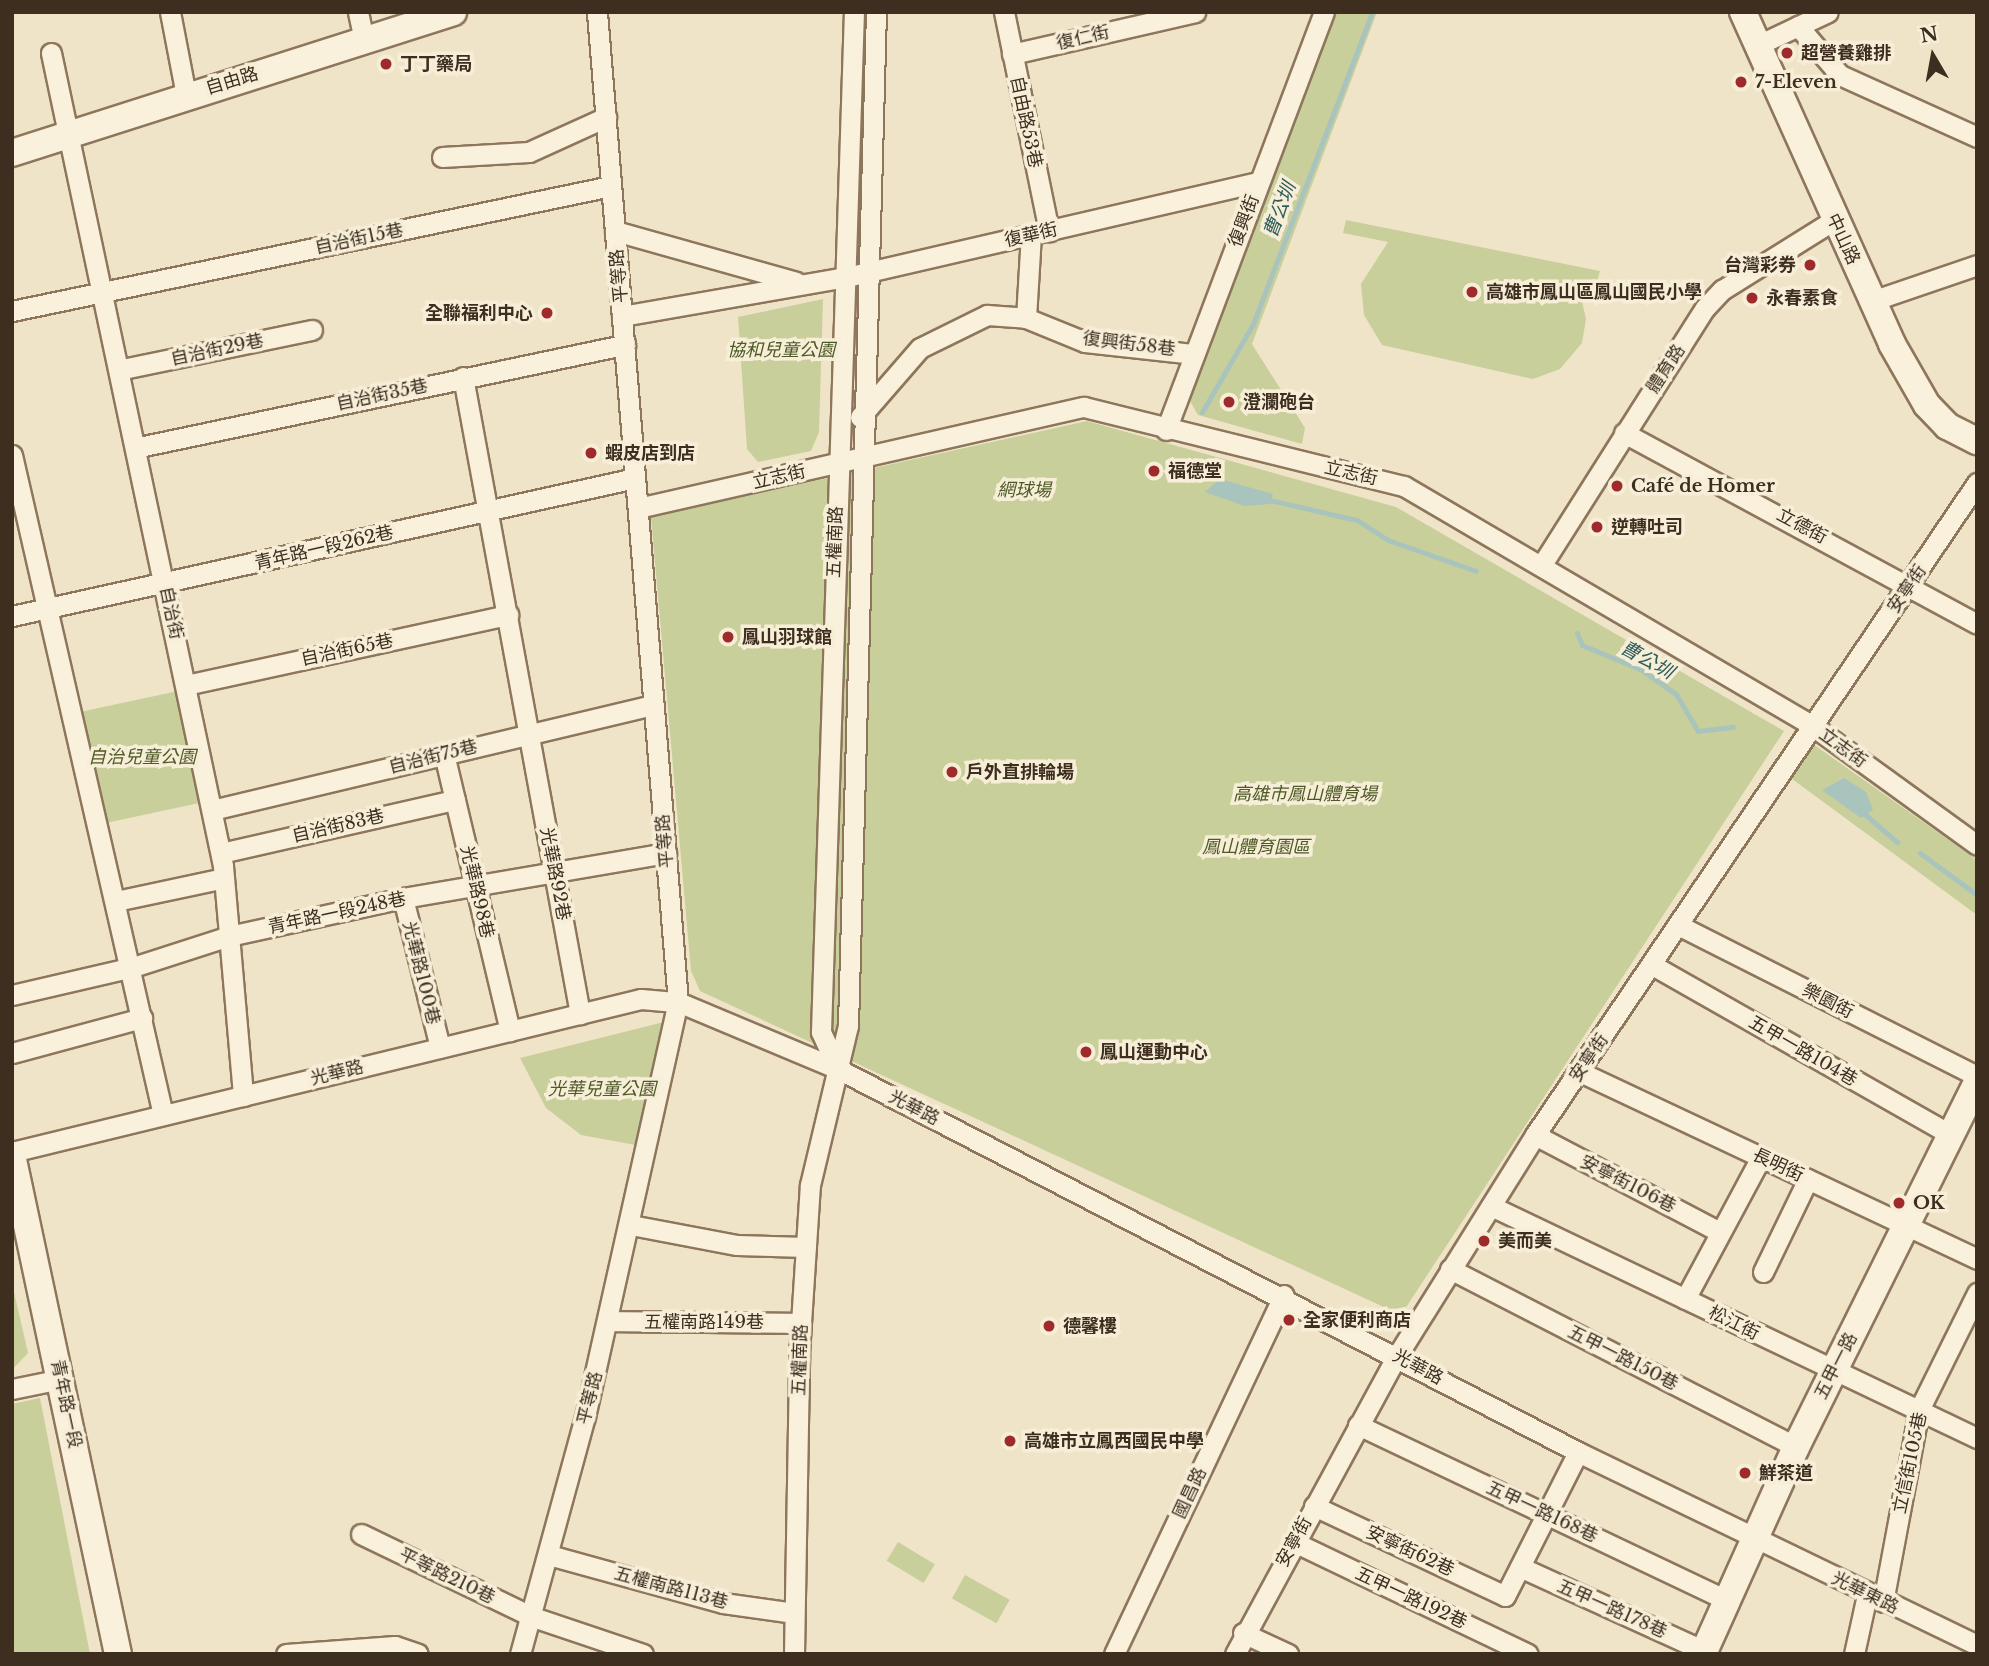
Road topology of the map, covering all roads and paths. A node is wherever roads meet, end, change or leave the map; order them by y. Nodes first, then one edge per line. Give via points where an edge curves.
1 (170, 12) edge
2 (358, 12) edge
3 (453, 12) edge
4 (597, 12) edge
5 (854, 12) edge
6 (876, 12) edge
7 (1004, 12) edge
8 (1195, 12) edge
9 (1324, 12) edge
10 (1743, 12) edge
11 (1828, 12) edge
12 (1798, 26) junction
13 (365, 40) junction
14 (1758, 46) junction
15 (51, 53) dead end
16 (1012, 54) junction
17 (186, 95) junction
18 (606, 117) junction
19 (69, 134) junction
20 (1977, 137) edge
21 (12, 153) edge
22 (442, 158) dead end
23 (1258, 182) junction
24 (611, 186) junction
25 (1834, 220) junction
26 (615, 231) junction
27 (1040, 233) junction
28 (1977, 265) edge
29 (855, 275) junction
30 (803, 284) junction
31 (106, 292) junction
32 (1872, 301) junction
33 (12, 311) edge
34 (622, 316) junction
35 (1026, 318) junction
36 (312, 331) dead end
37 (625, 345) junction
38 (1194, 354) junction
39 (123, 369) junction
40 (463, 377) junction
41 (860, 417) junction
42 (1166, 430) junction
43 (1625, 433) junction
44 (1977, 441) edge
45 (139, 447) junction
46 (12, 455) edge
47 (860, 458) junction
48 (837, 464) junction
49 (635, 478) junction
50 (1977, 483) edge
51 (638, 508) junction
52 (492, 509) junction
53 (1543, 563) junction
54 (164, 584) junction
55 (1911, 584) junction
56 (48, 609) junction
57 (508, 615) junction
58 (12, 616) edge
59 (1977, 624) edge
60 (186, 685) junction
61 (654, 705) junction
62 (1810, 724) junction
63 (526, 734) junction
64 (444, 754) junction
65 (455, 800) junction
66 (212, 810) junction
67 (1977, 845) edge
68 (220, 853) junction
69 (666, 853) junction
70 (555, 867) junction
71 (224, 878) junction
72 (475, 883) junction
73 (403, 898) junction
74 (116, 901) junction
75 (1680, 926) junction
76 (229, 936) junction
77 (1654, 966) junction
78 (133, 968) junction
79 (12, 995) edge
80 (678, 1002) junction
81 (580, 1014) junction
82 (142, 1018) junction
83 (510, 1031) junction
84 (440, 1048) junction
85 (12, 1053) edge
86 (838, 1069) junction
87 (1580, 1072) junction
88 (1977, 1076) edge
89 (1977, 1083) edge
90 (243, 1096) junction
91 (163, 1115) junction
92 (1535, 1135) junction
93 (1952, 1135) junction
94 (12, 1153) edge
95 (1761, 1157) junction
96 (1808, 1179) junction
97 (1491, 1206) junction
98 (631, 1225) junction
99 (1907, 1226) junction
100 (1720, 1232) junction
101 (806, 1247) junction
102 (1977, 1259) edge
103 (1450, 1269) junction
104 (1763, 1272) dead end
105 (1977, 1293) edge
106 (1284, 1295) junction
107 (1685, 1299) junction
108 (608, 1321) junction
109 (801, 1323) junction
110 (1397, 1356) junction
111 (1833, 1370) junction
112 (61, 1379) junction
113 (12, 1389) edge
114 (1919, 1410) junction
115 (1358, 1425) junction
116 (1977, 1438) edge
117 (1796, 1447) junction
118 (1578, 1452) junction
119 (1314, 1506) junction
120 (1549, 1515) junction
121 (361, 1535) dead end
122 (1753, 1538) junction
123 (1294, 1542) junction
124 (549, 1555) junction
125 (1520, 1567) junction
126 (1875, 1598) junction
127 (1727, 1600) junction
128 (794, 1614) junction
129 (533, 1617) junction
130 (1243, 1633) junction
131 (1977, 1645) edge
132 (1703, 1652) edge
133 (295, 1653) edge
134 (1115, 1653) edge
135 (118, 1654) edge
136 (418, 1654) edge
137 (520, 1654) edge
138 (643, 1654) edge
139 (794, 1654) edge
140 (1234, 1654) edge
141 (1288, 1654) edge
142 (1528, 1654) edge
143 (1854, 1654) edge

1 - 17 street
2 - 13 street
3 - 13 street, 自由路
4 - 18 street, 平等路
5 - 29 street, 五權南路
6 - 29 street, 五權南路
7 - 16 street, 自由路53巷
8 - 16 street, 復仁街
9 - 23 street, 復興街
10 - 14 street, 中山路
11 - 12 street
12 - 14 street
12 - 20 street via 1840,75
13 - 17 street, 自由路
14 - 25 street, 中山路
15 - 19 street, 自治街
16 - 27 street, 自由路53巷
17 - 19 street, 自由路
18 - 22 street via 529,152
18 - 24 street, 平等路
19 - 21 street, 自由路
19 - 31 street, 自治街
23 - 27 street, 復華街
23 - 38 street, 復興街
24 - 26 street, 平等路
24 - 31 street, 自治街15巷
25 - 32 street, 中山路
25 - 43 street, 體育路 via 1723,290
26 - 30 street, 復華街
26 - 34 street, 平等路
27 - 29 street, 復華街
27 - 35 street, 自由路53巷
28 - 32 street
29 - 30 street, 復華街
29 - 41 street, 五權南路
29 - 48 street, 五權南路
30 - 34 street, 復華街
31 - 33 street, 自治街15巷
31 - 39 street, 自治街
32 - 44 street, 中山路 via 1927,405 1947,426
34 - 37 street, 平等路
35 - 38 street, 復興街58巷 via 1085,342
35 - 41 street, 復興街58巷 via 987,316 929,342
36 - 39 street, 自治街29巷
37 - 40 street, 自治街35巷
37 - 49 street, 平等路
38 - 42 street, 復興街
39 - 45 street, 自治街
40 - 45 street, 自治街35巷
40 - 52 street, 光華路92巷
41 - 47 street, 五權南路
42 - 47 street, 立志街 via 1083,407
42 - 53 street, 立志街 via 1405,486
43 - 53 street, 體育路
43 - 55 street, 立德街
45 - 54 street, 自治街
46 - 56 street
47 - 48 street, 立志街
47 - 86 street, 五權南路 via 848,1026
48 - 51 street, 立志街
48 - 86 street, 五權南路 via 821,1032
49 - 51 street, 平等路
49 - 52 street, 青年路一段262巷
50 - 55 street, 安寧街
51 - 61 street, 平等路
52 - 54 street, 青年路一段262巷
52 - 57 street, 光華路92巷
53 - 62 street, 立志街
54 - 56 street, 青年路一段262巷
54 - 60 street, 自治街
55 - 59 street, 立德街
55 - 62 street, 安寧街
56 - 58 street, 青年路一段262巷
56 - 74 street
57 - 60 street, 自治街65巷
57 - 63 street, 光華路92巷
60 - 66 street, 自治街
61 - 63 street, 自治街75巷
61 - 69 street, 平等路
62 - 67 street, 立志街
62 - 75 street, 安寧街
63 - 64 street, 自治街75巷
63 - 70 street, 光華路92巷
64 - 65 street, 光華路98巷
64 - 66 street, 自治街75巷
65 - 68 street, 自治街83巷
65 - 72 street, 光華路98巷
66 - 68 street, 自治街
68 - 71 street, 自治街
69 - 70 street, 青年路一段248巷
69 - 80 street, 平等路
70 - 72 street, 青年路一段248巷
70 - 81 street, 光華路92巷
71 - 74 street
71 - 76 street, 自治街
72 - 73 street, 青年路一段248巷
72 - 83 street, 光華路98巷
73 - 76 street, 青年路一段248巷
73 - 84 street, 光華路100巷
74 - 78 street
75 - 77 street, 安寧街
75 - 88 street, 樂園街
76 - 78 street, 青年路一段248巷
76 - 90 street, 自治街
77 - 87 street, 安寧街
77 - 93 street, 五甲一路104巷
78 - 79 street, 青年路一段248巷
78 - 82 street
80 - 81 street, 光華路 via 641,999
80 - 86 street, 光華路
80 - 98 street, 平等路
81 - 83 street, 光華路
82 - 85 street
82 - 91 street
83 - 84 street, 光華路
84 - 90 street, 光華路
86 - 101 street, 五權南路 via 810,1185
86 - 106 street, 光華路
87 - 92 street, 安寧街
87 - 95 street, 長明街
89 - 93 street, 五甲一路
90 - 91 street, 光華路
91 - 94 street, 光華路
92 - 97 street, 安寧街
92 - 100 street, 安寧街106巷
93 - 99 street, 五甲一路
94 - 112 street, 青年路一段
95 - 96 street, 長明街
95 - 100 street
96 - 99 street, 長明街
96 - 104 street
97 - 103 street, 安寧街
97 - 107 street, 松江街
98 - 101 street via 737,1245
98 - 108 street, 平等路
99 - 102 street, 長明街
99 - 111 street, 五甲一路
100 - 107 street
101 - 109 street, 五權南路
103 - 110 street, 安寧街
103 - 117 street, 五甲一路150巷
105 - 114 street, 立信街105巷
106 - 110 street, 光華路
106 - 134 street, 國昌路
107 - 111 street, 松江街
108 - 109 street, 五權南路149巷
108 - 124 street, 平等路
109 - 128 street, 五權南路
110 - 115 street, 安寧街
110 - 118 street, 光華路
111 - 114 street, 松江街
111 - 117 street, 五甲一路
112 - 113 street
112 - 135 street, 青年路一段
114 - 116 street, 松江街
114 - 126 street, 立信街105巷
115 - 119 street, 安寧街
115 - 120 street, 五甲一路168巷
117 - 122 street, 五甲一路
118 - 120 street
118 - 122 street, 光華路
119 - 123 street, 安寧街
119 - 125 street, 安寧街62巷 via 1505,1596
120 - 125 street
120 - 127 street, 五甲一路168巷
121 - 129 street, 平等路210巷
122 - 126 street, 光華東路
122 - 127 street, 五甲一路
123 - 130 street, 安寧街
123 - 142 street, 五甲一路192巷
124 - 128 street, 五權南路113巷 via 723,1603
124 - 129 street, 平等路
125 - 132 street, 五甲一路178巷
126 - 131 street, 光華東路
126 - 143 street, 立信街105巷
127 - 132 street, 五甲一路
128 - 139 street, 五權南路
129 - 137 street, 平等路
129 - 138 street, 平等路210巷
130 - 140 street, 安寧街
130 - 141 street
133 - 136 street via 395,1646

